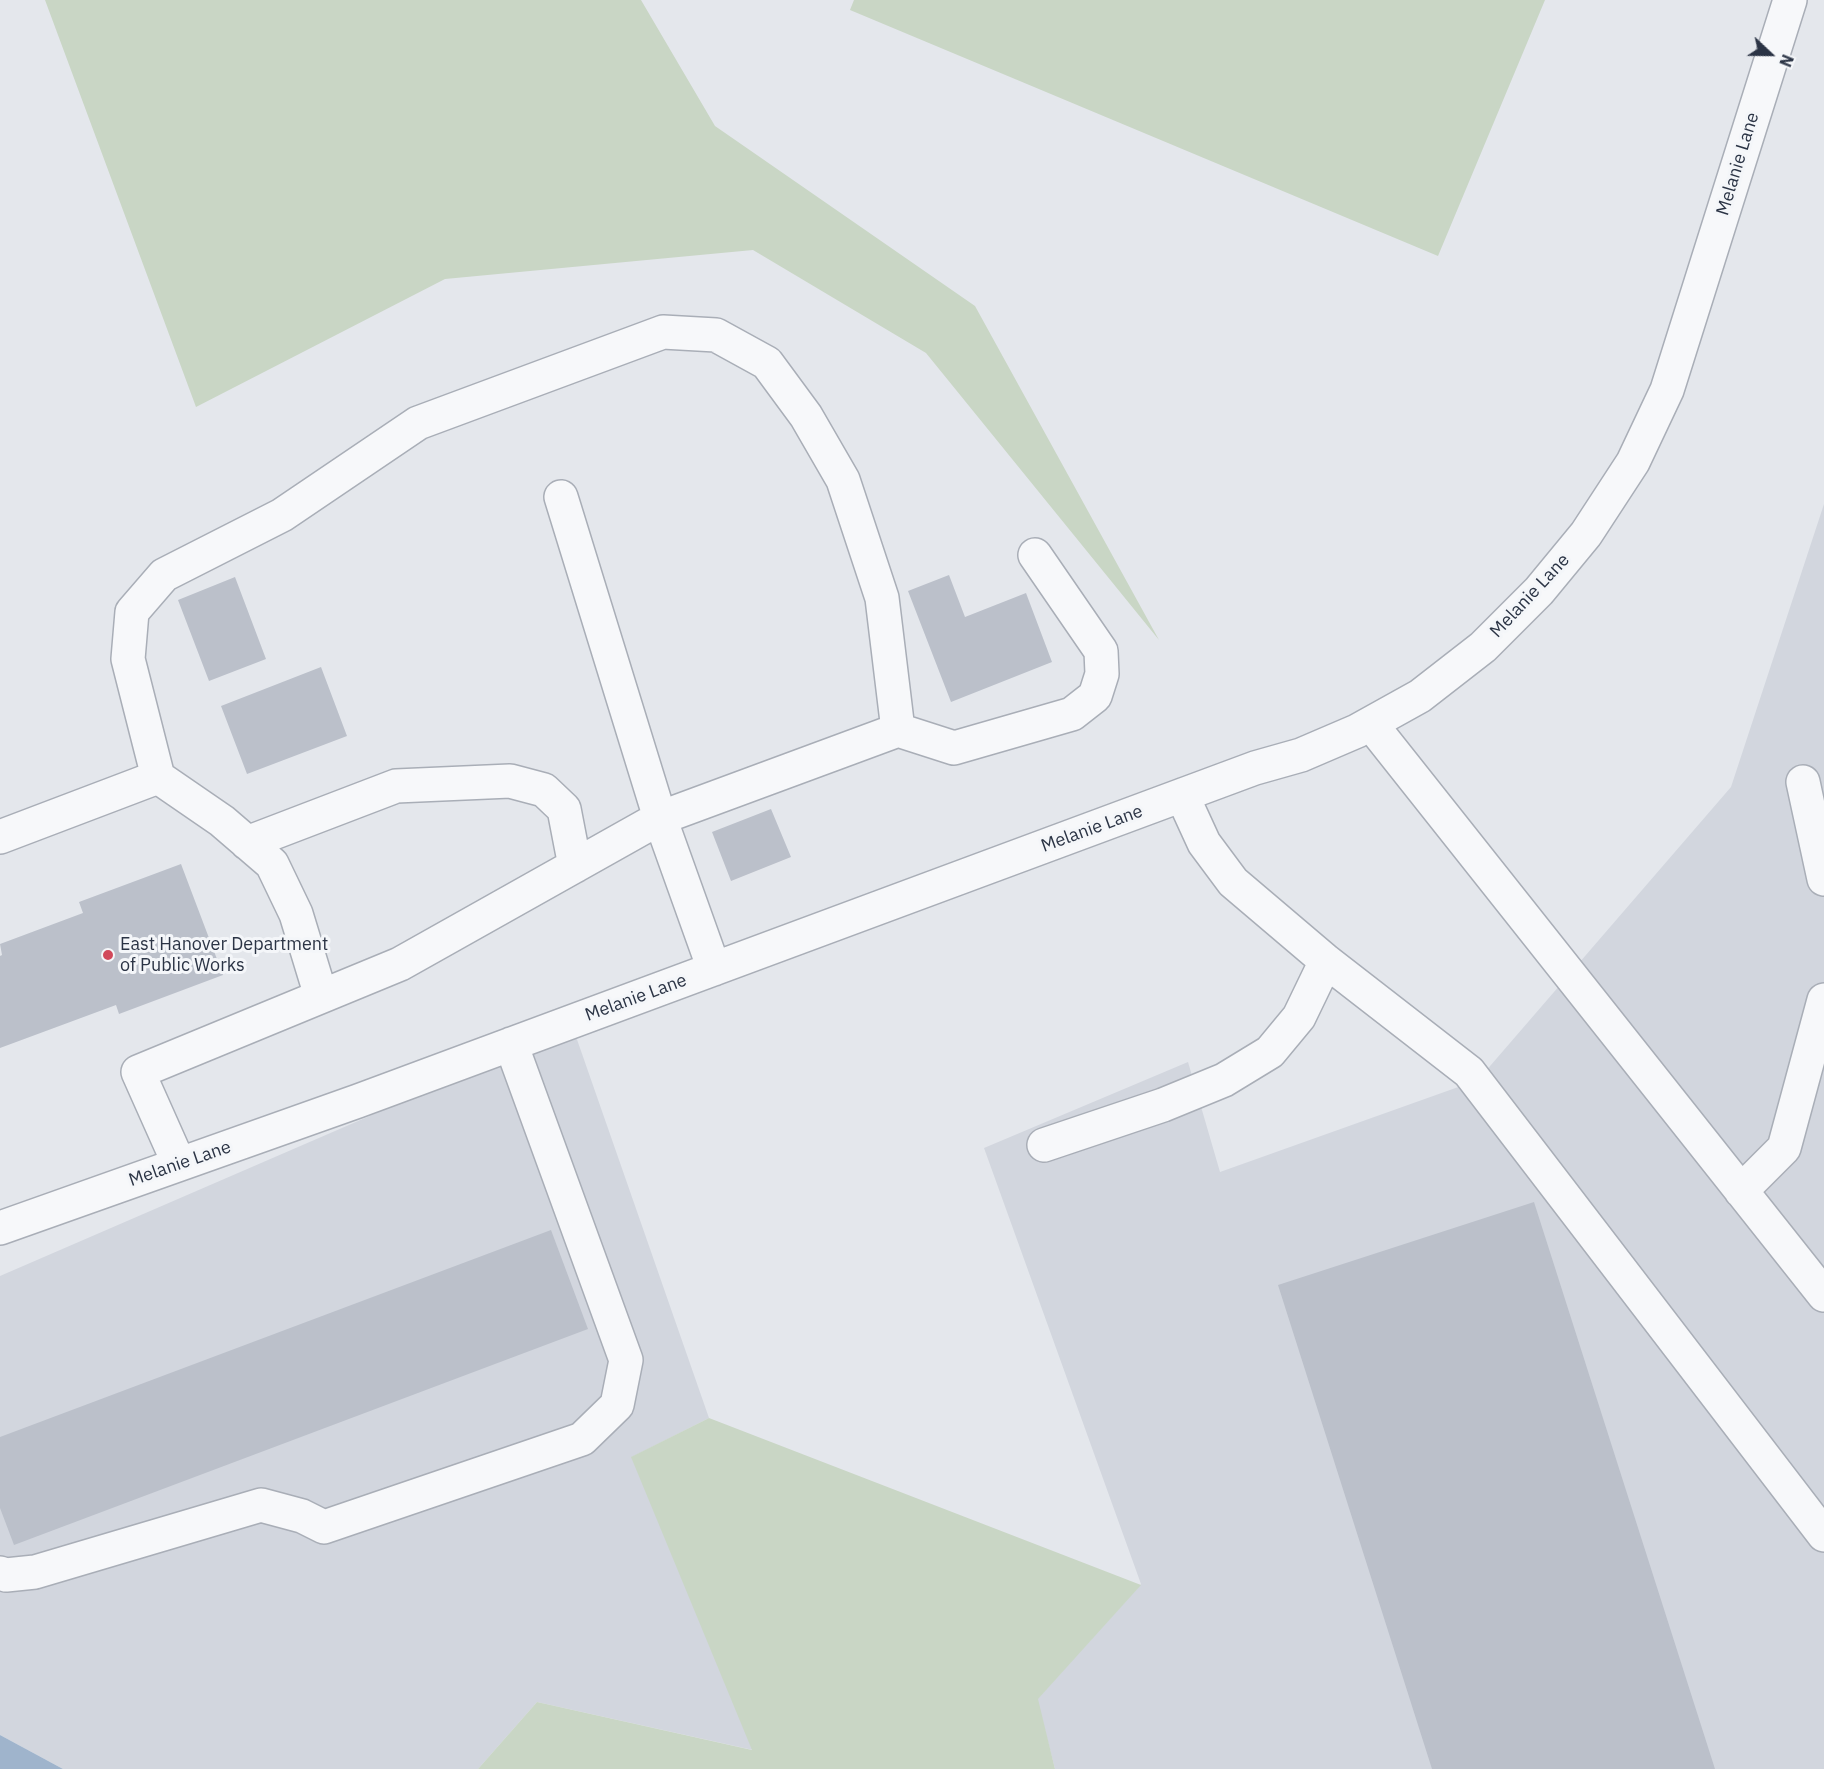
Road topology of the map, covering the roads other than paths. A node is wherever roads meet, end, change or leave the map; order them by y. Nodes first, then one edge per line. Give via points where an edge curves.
1 (1790, 0) edge
2 (561, 497) dead end
3 (1035, 555) dead end
4 (1371, 724) junction
5 (898, 730) junction
6 (158, 777) junction
7 (1803, 782) dead end
8 (1182, 795) junction
9 (660, 818) junction
10 (0, 837) edge
11 (247, 843) junction
12 (575, 867) junction
13 (1824, 879) edge
14 (1326, 961) junction
15 (714, 969) junction
16 (321, 996) junction
17 (1824, 1000) edge
18 (510, 1044) junction
19 (1044, 1145) dead end
20 (179, 1164) junction
21 (1741, 1191) junction
22 (0, 1227) edge
23 (1824, 1295) edge
24 (1824, 1535) edge
25 (0, 1573) edge

1 - 4 street, Melanie Lane via 1667,390 1633,462 1586,534 1539,591 1483,647 1420,696
2 - 9 street
3 - 5 street via 1101,651 1102,674 1095,696 1072,714 954,748
4 - 8 street, Melanie Lane via 1301,755
4 - 21 street
5 - 6 street via 882,598 843,480 806,416 767,363 716,335 663,332 418,423 282,515 164,575 132,612 128,659
5 - 9 street
6 - 10 street
6 - 11 street
7 - 13 street
8 - 14 street via 1204,843 1233,882
8 - 15 street, Melanie Lane
9 - 12 street
9 - 15 street
11 - 12 street via 396,786 510,781 544,790 564,809
11 - 16 street via 272,864 296,914
12 - 16 street via 400,964
14 - 19 street via 1299,1017 1270,1052 1224,1080 1173,1101
14 - 24 street via 1468,1072
15 - 18 street, Melanie Lane
16 - 20 street via 138,1072
17 - 21 street via 1784,1148
18 - 20 street, Melanie Lane
18 - 25 street via 626,1360 617,1406 582,1439 324,1527 302,1516 261,1505 35,1572
20 - 22 street, Melanie Lane
21 - 23 street

